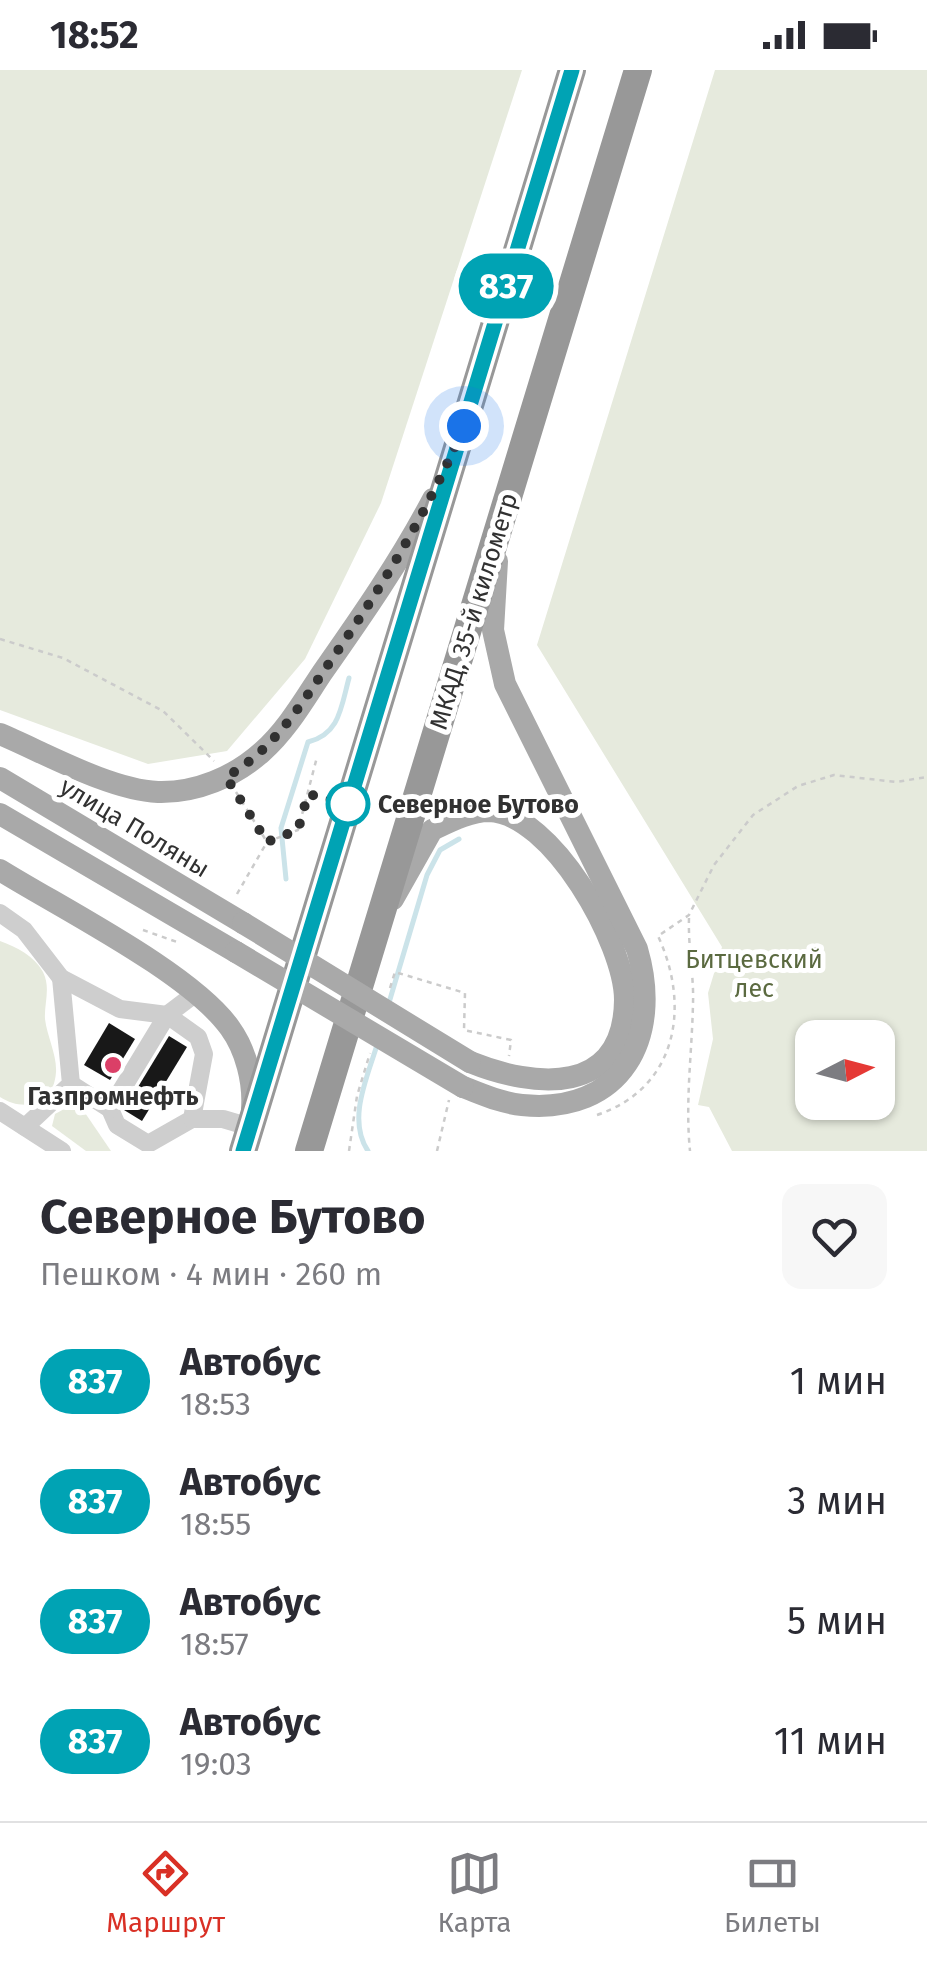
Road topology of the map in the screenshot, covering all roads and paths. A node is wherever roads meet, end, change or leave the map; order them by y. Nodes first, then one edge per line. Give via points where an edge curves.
1 (572, 70) edge
2 (638, 70) edge
3 (464, 426) junction
4 (514, 476) junction
5 (0, 639) edge
6 (0, 734) edge
7 (317, 758) dead end
8 (226, 777) junction
9 (927, 777) edge
10 (0, 778) edge
11 (0, 814) edge
12 (267, 842) junction
13 (0, 870) edge
14 (238, 913) junction
15 (690, 915) junction
16 (4, 919) edge
17 (377, 928) junction
18 (658, 936) dead end
19 (60, 978) junction
20 (389, 990) dead end
21 (196, 993) junction
22 (166, 1015) junction
23 (373, 1043) dead end
24 (508, 1065) dead end
25 (71, 1084) junction
26 (110, 1109) junction
27 (0, 1111) edge
28 (192, 1119) junction
29 (25, 1127) junction
30 (243, 1143) edge
31 (62, 1151) edge
32 (309, 1151) edge
33 (349, 1151) edge
34 (690, 1151) edge

1 - 3 highway
2 - 4 highway, МКАД, 35-й километр
3 - 8 main road via 435,494 376,597 282,730
3 - 30 highway
4 - 11 main road, bridge via 498,554 496,654 638,950 646,980 638,1047 603,1090 581,1100 522,1106 464,1087
4 - 17 highway, МКАД, 35-й километр
5 - 8 path via 63,658 163,711
6 - 8 main road via 153,792
7 - 12 path via 298,830
8 - 12 path
9 - 15 path via 896,782 834,775 798,786 753,814 734,836
10 - 14 main road, улица Поляны
12 - 14 path
13 - 21 main road
14 - 17 main road, улица Поляны, bridge via 470,1062 532,1082 558,1082 591,1070 608,1053 625,999 618,965 580,886 558,852 527,824 490,811 432,830
15 - 18 path
15 - 34 path
16 - 19 street via 24,930
17 - 32 highway, МКАД, 35-й километр
19 - 22 street via 120,1009
19 - 25 street
20 - 24 path via 395,972 466,993 464,1030 511,1040
21 - 22 street
21 - 30 main road via 233,1031 246,1061 253,1093
22 - 26 street
22 - 28 street via 198,1037 204,1054
23 - 33 path
25 - 26 street
25 - 29 street
26 - 28 street via 117,1125 148,1144
27 - 29 street
28 - 30 street via 223,1118
29 - 31 street

